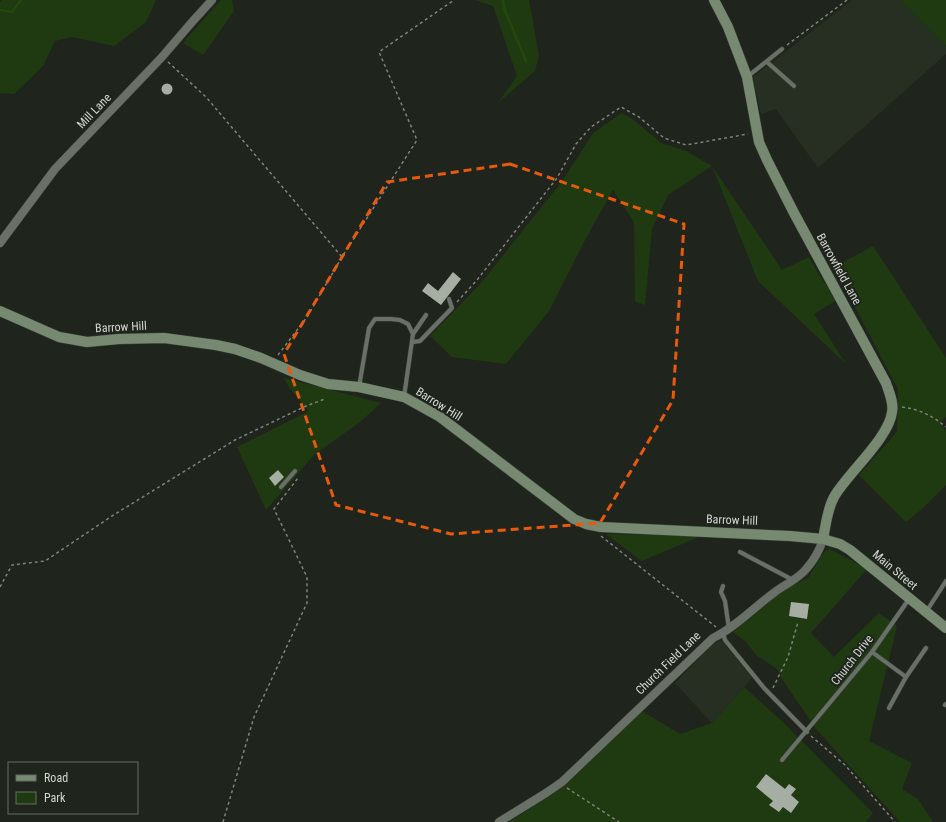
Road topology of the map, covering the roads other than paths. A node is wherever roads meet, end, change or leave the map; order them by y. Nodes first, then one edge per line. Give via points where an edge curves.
1 (212, 0) edge
2 (714, 0) edge
3 (782, 49) road end
4 (767, 62) junction
5 (747, 77) junction
6 (794, 86) dead end
7 (0, 243) edge
8 (449, 299) dead end
9 (0, 311) edge
10 (426, 315) dead end
11 (414, 334) junction
12 (413, 342) junction
13 (359, 387) junction
14 (404, 397) junction
15 (295, 471) road end
16 (281, 487) dead end
17 (823, 538) junction
18 (740, 552) dead end
19 (793, 580) junction
20 (946, 581) edge
21 (723, 586) dead end
22 (909, 598) junction
23 (926, 613) junction
24 (946, 628) edge
25 (726, 631) junction
26 (926, 648) dead end
27 (872, 652) junction
28 (906, 677) junction
29 (889, 708) dead end
30 (807, 732) junction
31 (782, 760) dead end
32 (499, 822) edge

1 - 7 street, Mill Lane via 162,57 55,169
2 - 5 main road, Barrowfield Lane via 728,27
3 - 4 lane
4 - 5 lane
4 - 6 lane
5 - 17 main road, Barrowfield Lane via 759,142 794,213 886,382 892,405 886,430 834,497 827,513
8 - 12 lane via 452,308 420,341
9 - 13 main road, Barrow Hill via 59,337 87,342 171,339 216,344 328,384
10 - 11 lane
11 - 12 lane
11 - 13 lane via 408,324 400,320 375,319 369,328
12 - 14 lane
13 - 14 main road, Barrow Hill
14 - 17 main road, Barrow Hill via 440,417 574,519 586,524 629,529
15 - 16 lane
17 - 19 street, Church Field Lane via 807,569
17 - 22 main road, Main Street via 850,550
18 - 19 lane
19 - 25 street, Church Field Lane
20 - 23 lane
21 - 25 lane via 721,592 725,601
22 - 23 main road, Main Street
22 - 27 lane, Church Drive
23 - 24 main road, Main Street
25 - 30 lane via 725,640 770,694
25 - 32 street, Church Field Lane via 712,638 562,782
26 - 28 lane
27 - 28 lane
27 - 30 lane, Church Drive
28 - 29 lane
30 - 31 lane, Church Drive

